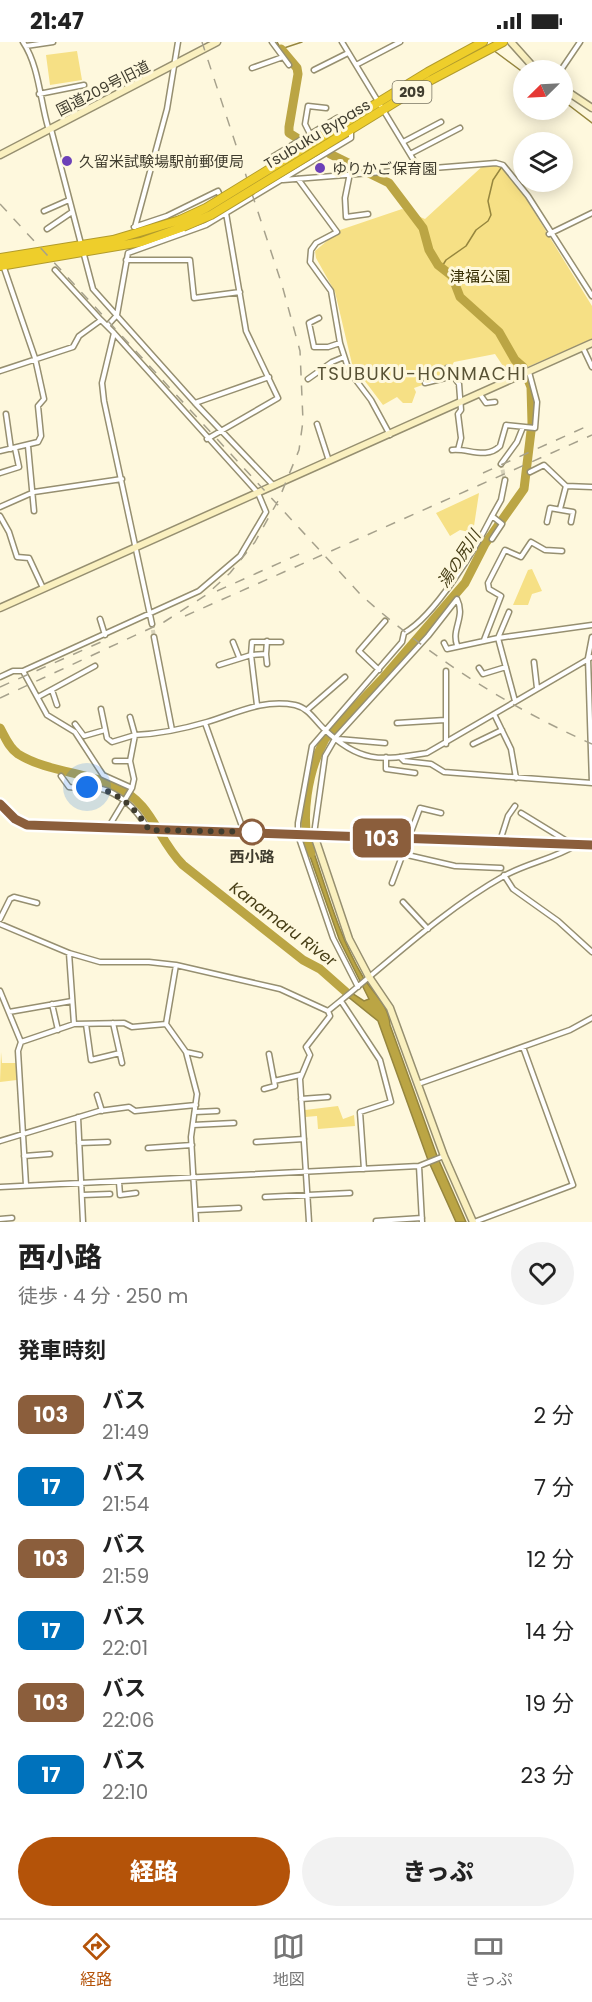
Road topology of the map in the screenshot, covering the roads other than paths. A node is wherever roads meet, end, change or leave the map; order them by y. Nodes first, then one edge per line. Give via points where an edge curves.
1 (53, 42) edge
2 (178, 42) edge
3 (217, 42) edge
4 (272, 42) edge
5 (342, 42) edge
6 (400, 42) edge
7 (483, 42) edge
8 (503, 42) edge
9 (511, 42) edge
10 (580, 42) edge
11 (24, 44) edge
12 (348, 53) junction
13 (283, 57) junction
14 (527, 60) edge
15 (568, 60) edge
16 (176, 64) junction
17 (356, 65) junction
18 (289, 66) dead end
19 (252, 68) dead end
20 (314, 70) dead end
21 (84, 85) dead end
22 (39, 94) junction
23 (573, 95) edge
24 (381, 105) junction
25 (326, 108) dead end
26 (592, 108) edge
27 (441, 122) dead end
28 (342, 125) junction
29 (460, 128) dead end
30 (51, 129) junction
31 (351, 129) junction
32 (310, 134) junction
33 (322, 142) junction
34 (404, 142) junction
35 (411, 154) junction
36 (0, 155) edge
37 (419, 169) junction
38 (350, 173) junction
39 (298, 179) junction
40 (282, 180) junction
41 (69, 200) junction
42 (44, 211) dead end
43 (72, 212) junction
44 (228, 213) junction
45 (592, 213) edge
46 (368, 214) dead end
47 (47, 229) dead end
48 (549, 234) junction
49 (82, 249) junction
50 (126, 260) junction
51 (1, 261) edge
52 (55, 270) dead end
53 (240, 292) junction
54 (592, 296) edge
55 (117, 315) junction
56 (319, 318) dead end
57 (101, 320) junction
58 (108, 325) junction
59 (114, 333) junction
60 (340, 343) junction
61 (592, 343) edge
62 (582, 347) junction
63 (344, 357) junction
64 (35, 358) junction
65 (592, 367) edge
66 (447, 368) dead end
67 (0, 371) edge
68 (529, 371) junction
69 (453, 376) junction
70 (269, 377) junction
71 (308, 379) dead end
72 (424, 383) dead end
73 (478, 392) junction
74 (460, 401) junction
75 (495, 402) dead end
76 (195, 404) junction
77 (6, 414) dead end
78 (316, 424) dead end
79 (523, 427) junction
80 (222, 430) junction
81 (390, 436) junction
82 (207, 439) junction
83 (28, 446) junction
84 (13, 448) junction
85 (452, 450) dead end
86 (458, 450) junction
87 (0, 451) edge
88 (330, 462) junction
89 (501, 464) dead end
90 (530, 472) dead end
91 (0, 474) edge
92 (122, 479) junction
93 (505, 480) tunnel mouth
94 (274, 486) junction
95 (566, 486) junction
96 (592, 487) edge
97 (34, 492) junction
98 (258, 493) junction
99 (0, 507) edge
100 (560, 509) junction
101 (34, 511) dead end
102 (0, 516) edge
103 (492, 516) junction
104 (547, 522) dead end
105 (571, 522) dead end
106 (492, 539) dead end
107 (135, 548) junction
108 (562, 551) dead end
109 (43, 588) junction
110 (0, 608) edge
111 (509, 612) dead end
112 (150, 614) junction
113 (100, 619) dead end
114 (385, 621) dead end
115 (152, 624) tunnel mouth
116 (592, 626) edge
117 (105, 635) junction
118 (154, 637) tunnel mouth
119 (592, 637) edge
120 (498, 638) junction
121 (484, 640) junction
122 (267, 641) junction
123 (233, 642) dead end
124 (281, 642) dead end
125 (444, 643) dead end
126 (457, 645) junction
127 (267, 654) junction
128 (251, 656) junction
129 (239, 657) junction
130 (590, 658) edge
131 (534, 663) dead end
132 (267, 664) dead end
133 (219, 665) dead end
134 (95, 666) dead end
135 (506, 667) junction
136 (479, 668) dead end
137 (379, 670) junction
138 (23, 671) junction
139 (446, 671) dead end
140 (345, 676) dead end
141 (0, 677) edge
142 (537, 689) junction
143 (52, 690) junction
144 (38, 697) junction
145 (515, 701) junction
146 (57, 705) dead end
147 (257, 705) junction
148 (101, 709) dead end
149 (307, 710) junction
150 (494, 714) junction
151 (130, 717) dead end
152 (446, 720) junction
153 (205, 723) junction
154 (397, 723) dead end
155 (75, 724) dead end
156 (325, 729) junction
157 (105, 730) junction
158 (172, 730) junction
159 (502, 730) junction
160 (135, 735) junction
161 (337, 738) junction
162 (385, 743) dead end
163 (446, 744) junction
164 (473, 744) dead end
165 (386, 757) junction
166 (400, 758) junction
167 (115, 761) dead end
168 (130, 761) junction
169 (415, 773) dead end
170 (61, 776) dead end
171 (516, 778) junction
172 (592, 783) edge
173 (132, 788) junction
174 (125, 801) junction
175 (0, 806) edge
176 (515, 806) dead end
177 (441, 813) dead end
178 (520, 813) dead end
179 (107, 829) junction
180 (148, 830) junction
181 (244, 832) junction
182 (299, 835) junction
183 (311, 835) junction
184 (407, 839) junction
185 (500, 841) junction
186 (570, 843) junction
187 (579, 844) junction
188 (592, 845) edge
189 (403, 854) junction
190 (501, 868) dead end
191 (504, 875) junction
192 (392, 883) dead end
193 (404, 902) dead end
194 (37, 903) dead end
195 (0, 919) edge
196 (0, 924) edge
197 (428, 929) junction
198 (592, 952) edge
199 (69, 953) junction
200 (176, 965) junction
201 (368, 979) junction
202 (359, 986) junction
203 (0, 991) edge
204 (72, 1001) junction
205 (341, 1001) junction
206 (52, 1004) junction
207 (328, 1011) junction
208 (9, 1012) junction
209 (592, 1018) edge
210 (74, 1023) junction
211 (113, 1023) junction
212 (86, 1024) junction
213 (166, 1024) junction
214 (58, 1030) junction
215 (21, 1042) junction
216 (523, 1047) junction
217 (186, 1052) junction
218 (120, 1053) junction
219 (269, 1054) dead end
220 (200, 1055) dead end
221 (122, 1063) dead end
222 (300, 1076) junction
223 (274, 1081) junction
224 (418, 1084) junction
225 (264, 1089) dead end
226 (97, 1095) dead end
227 (328, 1097) dead end
228 (301, 1099) junction
229 (196, 1105) junction
230 (102, 1111) junction
231 (217, 1111) dead end
232 (195, 1112) junction
233 (78, 1117) junction
234 (234, 1123) dead end
235 (193, 1125) junction
236 (22, 1134) junction
237 (304, 1139) junction
238 (0, 1142) edge
239 (108, 1142) dead end
240 (256, 1142) dead end
241 (79, 1143) junction
242 (192, 1145) junction
243 (148, 1148) dead end
244 (50, 1154) dead end
245 (24, 1156) junction
246 (444, 1156) junction
247 (419, 1166) junction
248 (364, 1169) junction
249 (307, 1172) junction
250 (194, 1177) junction
251 (119, 1182) junction
252 (81, 1183) junction
253 (26, 1185) junction
254 (0, 1187) edge
255 (136, 1193) dead end
256 (350, 1193) dead end
257 (111, 1194) dead end
258 (82, 1195) junction
259 (308, 1195) junction
260 (265, 1197) dead end
261 (239, 1208) dead end
262 (196, 1210) junction
263 (12, 1218) dead end
264 (0, 1219) edge
265 (422, 1220) edge
266 (376, 1221) edge
267 (83, 1222) edge
268 (196, 1222) edge
269 (309, 1222) edge
270 (473, 1222) edge

1 - 11 street
2 - 16 street
3 - 16 street, 国道209号旧道
4 - 13 street
5 - 12 street
6 - 17 street
7 - 24 highway, Tsubuku Bypass / 209
8 - 24 highway, Tsubuku Bypass / 209
9 - 14 street
10 - 15 street
11 - 22 street via 30,52
12 - 17 street
12 - 20 street
13 - 18 street
13 - 19 street
16 - 30 street, 国道209号旧道
16 - 44 street via 134,227 218,191
17 - 24 street
21 - 22 street
22 - 30 street
23 - 26 street
24 - 28 highway, Tsubuku Bypass / 209
24 - 31 highway, Tsubuku Bypass / 209
24 - 34 street
25 - 32 street via 308,106 305,124
27 - 34 street
28 - 32 street via 337,118
28 - 33 highway, Tsubuku Bypass / 209
29 - 35 street
30 - 36 street, 国道209号旧道
30 - 41 street
31 - 33 highway, Tsubuku Bypass / 209
31 - 40 street via 351,138
32 - 40 street via 269,159
33 - 49 highway, Tsubuku Bypass / 209, bridge via 182,224
34 - 35 street
35 - 37 street
37 - 38 street
37 - 48 street via 503,165 528,196
38 - 39 street
38 - 46 street via 346,217
39 - 40 street
39 - 60 street via 337,232 316,243 310,262 331,291
40 - 44 street
41 - 42 street
41 - 43 street
43 - 47 street
43 - 49 street
44 - 50 street via 184,235 128,253
44 - 53 street
45 - 48 street
48 - 54 street
49 - 51 highway, Tsubuku Bypass / 209
49 - 55 street via 93,289
50 - 53 street via 190,260 194,298
50 - 55 street
51 - 64 street
52 - 57 street
53 - 70 street via 246,331
55 - 58 street
55 - 76 street
56 - 60 street via 309,323 314,346
57 - 58 street
57 - 64 street via 79,336 73,346
58 - 59 street
59 - 82 street
59 - 92 street via 102,383 109,433
60 - 63 street
61 - 62 street
62 - 65 street
62 - 68 street
63 - 71 street
63 - 81 street
64 - 67 street
64 - 83 street via 44,399 38,405 38,442
66 - 69 street
68 - 73 street
68 - 79 street via 537,402 535,428
69 - 72 street
69 - 74 street via 459,384
70 - 76 street
70 - 80 street via 278,398
73 - 74 street
73 - 75 street via 486,403
74 - 81 street
74 - 86 street
76 - 80 street
77 - 84 street
78 - 88 street
79 - 86 street via 506,425 496,450
79 - 89 street
80 - 82 street
80 - 94 street
81 - 88 street
82 - 98 street
83 - 84 street
83 - 97 street
84 - 87 street
84 - 91 street via 19,467
85 - 86 street
88 - 94 street
90 - 95 street via 544,465
92 - 97 street
92 - 107 street
93 - 103 street via 501,500
94 - 98 street
95 - 96 street
95 - 100 street
97 - 99 street
97 - 101 street
98 - 107 street
98 - 112 street via 266,512 240,556 199,591
100 - 104 street via 550,508
100 - 105 street via 573,512
102 - 109 street via 16,557 29,558
103 - 106 street via 502,524
103 - 137 street via 458,574 416,627 404,633 402,642
107 - 109 street
107 - 112 street
108 - 121 street via 545,550 531,542 520,557 505,550 488,583 489,589 501,596
109 - 110 street
111 - 120 street
112 - 115 street
112 - 117 street
113 - 117 street
114 - 137 street via 359,651
116 - 120 street
117 - 138 street
118 - 158 street
119 - 130 street
120 - 121 street
120 - 135 street
121 - 126 street
122 - 124 street
122 - 127 street
122 - 128 street via 252,642
123 - 129 street
125 - 126 street via 447,649
126 - 161 street via 462,609 457,599
127 - 128 street
127 - 132 street
128 - 129 street
128 - 147 street
129 - 133 street
130 - 142 street
130 - 172 street
131 - 142 street
134 - 143 street
135 - 136 street via 483,674
135 - 145 street
137 - 156 street
138 - 141 street
138 - 144 street
139 - 152 street
140 - 149 street
142 - 145 street
143 - 144 street
143 - 146 street
144 - 173 street via 47,715 75,732 103,775
145 - 150 street
147 - 149 street via 295,705
147 - 153 street
148 - 157 street
149 - 156 street
150 - 159 street
150 - 163 street
151 - 160 street
152 - 154 street
152 - 163 street
153 - 158 street
153 - 181 street
155 - 157 street via 84,736
156 - 161 street
156 - 182 street via 312,746
157 - 160 street via 112,742
158 - 160 street
159 - 164 street
159 - 171 street via 511,749
160 - 168 street
161 - 162 street
161 - 165 street via 366,758
161 - 183 street via 325,756
163 - 166 street via 428,753
165 - 166 street
165 - 169 street via 386,769
166 - 171 street via 430,764 444,772
167 - 168 street
168 - 173 street
170 - 174 street via 69,787 97,788
171 - 172 street
173 - 174 street
174 - 179 street
174 - 180 street
175 - 179 main road via 27,825
176 - 185 street
177 - 184 street via 420,808
178 - 186 street
179 - 180 main road
180 - 181 main road
181 - 182 main road
182 - 183 main road
182 - 202 street via 333,938
183 - 184 main road
183 - 201 street
184 - 185 main road
184 - 189 street
185 - 186 main road
186 - 187 main road
187 - 188 main road
187 - 191 street
189 - 190 street via 455,866
189 - 192 street
191 - 197 street
191 - 198 street via 513,889 558,921
193 - 197 street
194 - 195 street via 14,897
196 - 199 street
197 - 201 street
199 - 200 street via 100,962
199 - 204 street
200 - 207 street via 280,989
200 - 213 street
201 - 202 street
201 - 224 street via 390,1008
202 - 205 street
203 - 208 street
204 - 206 street
204 - 210 street
205 - 207 street
205 - 248 street via 380,1060 391,1102 360,1112
206 - 208 street
206 - 214 street
207 - 222 street via 330,1016 306,1047 310,1055
208 - 215 street
209 - 216 street
210 - 212 street
210 - 214 street
211 - 212 street
211 - 213 street via 132,1027
211 - 218 street
212 - 218 street via 91,1060
213 - 217 street
214 - 215 street
215 - 236 street via 18,1051
216 - 224 street
216 - 270 street via 573,1185
217 - 220 street
217 - 229 street via 197,1094
218 - 221 street
219 - 223 street
222 - 223 street
222 - 228 street
223 - 225 street via 274,1086
224 - 246 street
226 - 230 street
227 - 228 street
228 - 237 street
229 - 230 street
229 - 232 street
230 - 233 street
231 - 232 street
232 - 235 street
233 - 236 street
233 - 241 street
234 - 235 street
235 - 242 street
236 - 238 street
236 - 245 street
237 - 240 street
237 - 249 street
239 - 241 street
241 - 252 street
242 - 243 street
242 - 250 street
244 - 245 street
245 - 253 street
246 - 247 street
246 - 270 street
247 - 248 street
247 - 265 street
248 - 249 street
249 - 250 street
249 - 259 street
250 - 251 street
250 - 262 street
251 - 252 street
251 - 255 street via 120,1194
252 - 253 street
252 - 258 street
253 - 254 street
256 - 259 street
257 - 258 street
258 - 267 street
259 - 260 street
259 - 269 street
261 - 262 street
262 - 268 street
263 - 264 street
265 - 266 street

